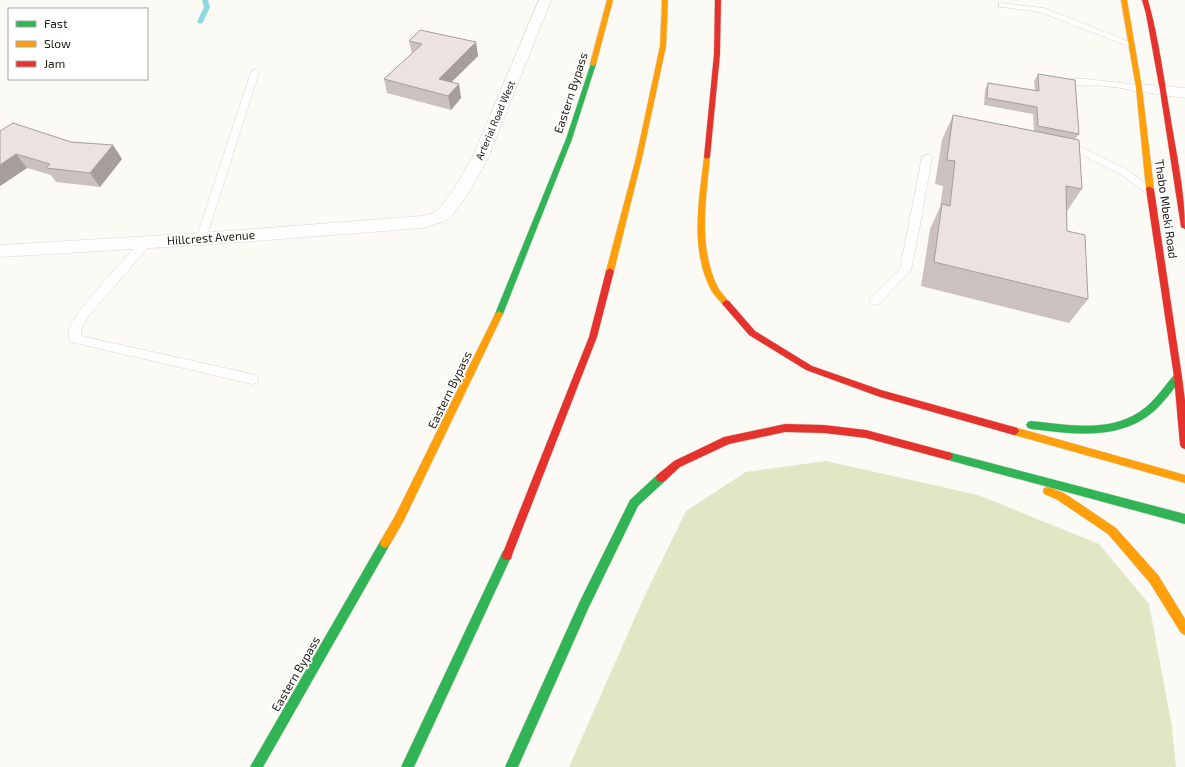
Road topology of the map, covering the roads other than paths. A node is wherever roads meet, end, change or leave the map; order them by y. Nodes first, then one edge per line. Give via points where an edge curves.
1 (545, 0) edge
2 (610, 0) edge
3 (665, 0) edge
4 (718, 0) edge
5 (1124, 0) edge
6 (1145, 1) edge
7 (1002, 6) dead end
8 (1132, 44) junction
9 (255, 72) dead end
10 (1060, 85) edge
11 (1139, 88) junction
12 (1163, 91) junction
13 (1185, 93) edge
14 (927, 157) dead end
15 (1072, 158) edge
16 (1150, 191) junction
17 (423, 222) joint
18 (1185, 227) edge
19 (201, 239) junction
20 (146, 242) junction
21 (0, 251) edge
22 (875, 301) dead end
23 (1178, 377) junction
24 (252, 379) dead end
25 (970, 418) junction
26 (1185, 445) edge
27 (955, 457) junction
28 (1185, 479) edge
29 (1185, 519) edge
30 (1185, 629) edge
31 (256, 767) edge
32 (407, 767) edge
33 (511, 767) edge

1 - 17 street, Arterial Road West via 480,158 445,213 439,218
2 - 31 main road, Eastern Bypass via 600,42 570,139 494,327 400,519
3 - 32 main road via 663,46 641,151 593,337 509,551
4 - 25 main road via 717,54 701,219 703,257 714,288 752,333 809,368 880,393
5 - 8 main road, Thabo Mbeki Road
6 - 12 main road, Thabo Mbeki Road
7 - 8 lane via 1040,10
8 - 11 main road, Thabo Mbeki Road
9 - 19 lane
10 - 11 lane via 1078,82
11 - 12 street
11 - 16 main road, Thabo Mbeki Road
12 - 13 street
12 - 18 main road, Thabo Mbeki Road
14 - 22 lane via 905,270
15 - 16 lane via 1068,142 1124,172
16 - 23 main road, Thabo Mbeki Road
17 - 19 street, Hillcrest Avenue
19 - 20 street, Hillcrest Avenue
20 - 21 street, Hillcrest Avenue
20 - 24 lane via 84,314 75,330 75,339
23 - 25 main road via 1146,413 1132,422 1115,428 1094,431
23 - 26 main road, Thabo Mbeki Road
25 - 28 main road
27 - 29 main road
27 - 30 main road via 1060,496 1112,531 1154,579
27 - 33 main road via 866,434 785,428 727,440 677,464 634,503 584,605

